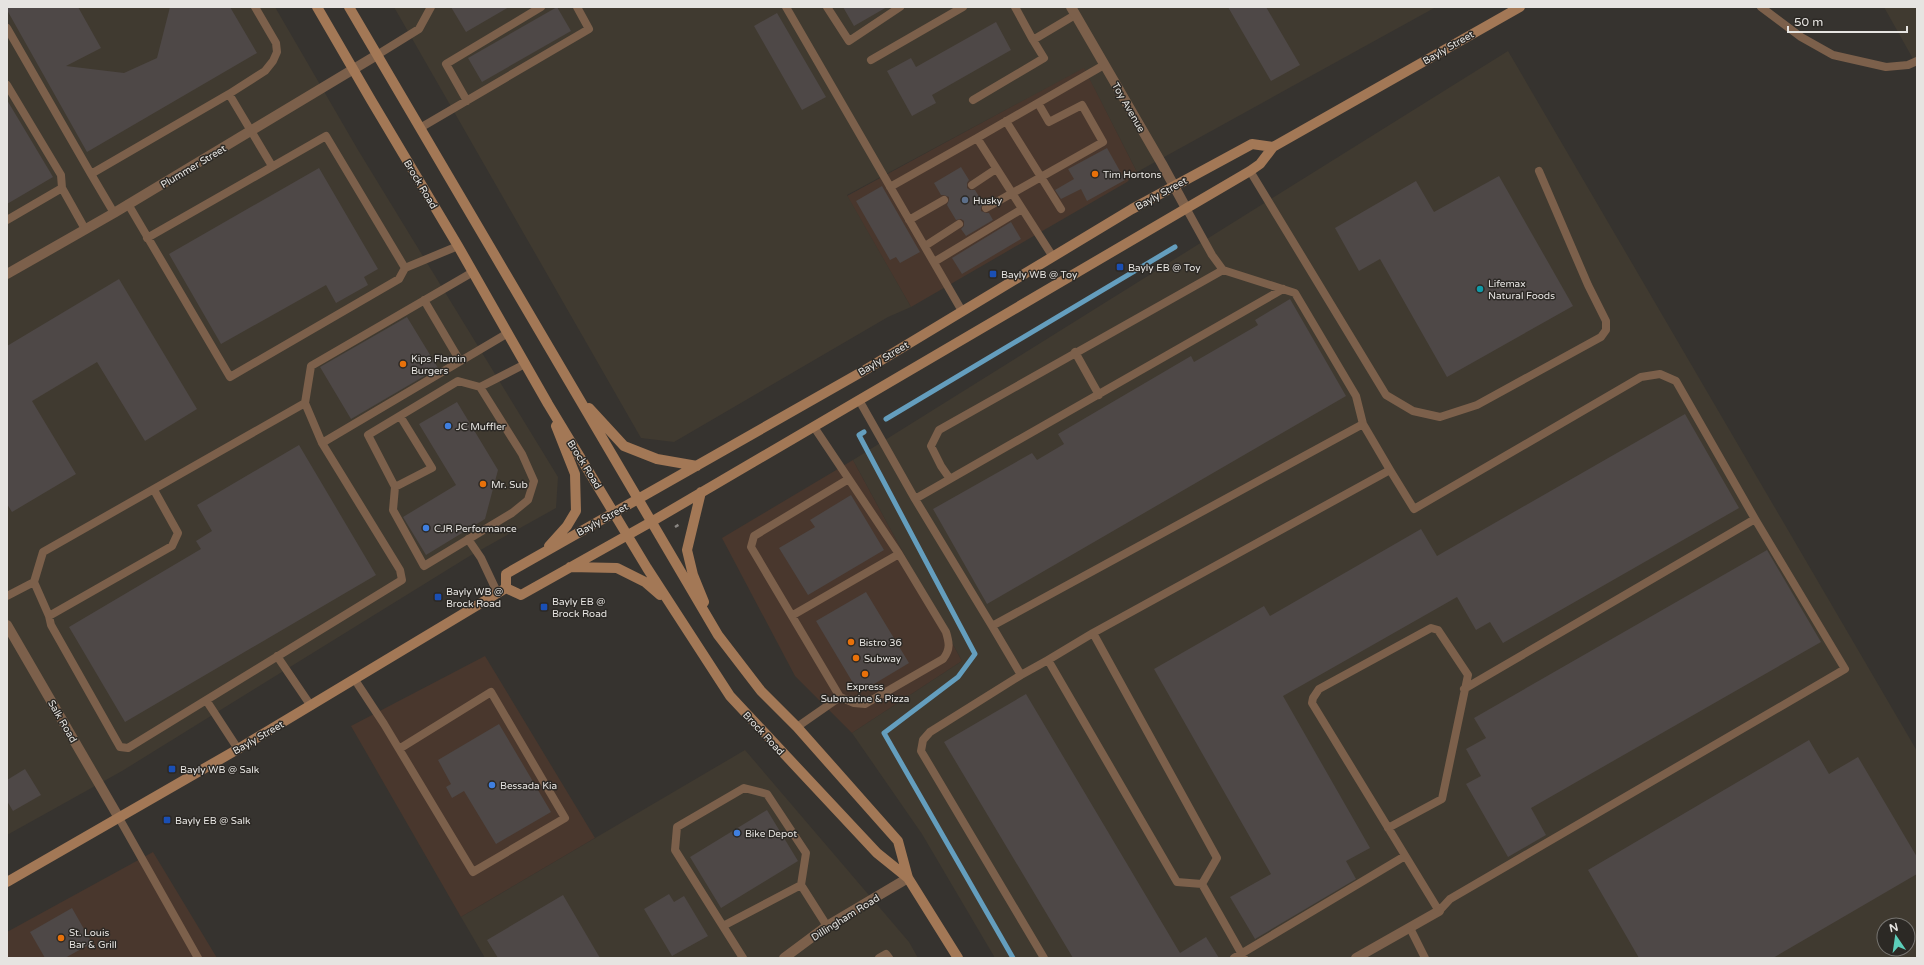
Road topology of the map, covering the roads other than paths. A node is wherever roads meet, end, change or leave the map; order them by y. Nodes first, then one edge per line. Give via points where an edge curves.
1 (255, 7) edge
2 (318, 7) edge
3 (349, 7) edge
4 (431, 7) edge
5 (541, 7) edge
6 (577, 7) edge
7 (786, 7) edge
8 (827, 7) edge
9 (900, 7) edge
10 (963, 7) edge
11 (1016, 7) edge
12 (1520, 7) edge
13 (1762, 7) edge
14 (1073, 11) edge
15 (7, 28) edge
16 (1033, 40) junction
17 (378, 55) junction
18 (871, 60) dead end
19 (1917, 61) edge
20 (1104, 65) junction
21 (353, 70) junction
22 (7, 84) edge
23 (229, 94) junction
24 (973, 100) dead end
25 (467, 101) junction
26 (1038, 103) junction
27 (1006, 121) junction
28 (420, 128) junction
29 (251, 131) junction
30 (977, 138) junction
31 (1273, 147) junction
32 (272, 166) junction
33 (996, 169) junction
34 (1250, 171) junction
35 (1539, 171) dead end
36 (91, 174) junction
37 (1041, 177) junction
38 (972, 185) dead end
39 (1174, 186) junction
40 (890, 187) junction
41 (62, 188) junction
42 (1012, 192) junction
43 (944, 200) dead end
44 (128, 204) junction
45 (986, 208) dead end
46 (1022, 208) junction
47 (1186, 208) junction
48 (1060, 209) dead end
49 (114, 213) junction
50 (7, 220) edge
51 (910, 220) junction
52 (959, 224) dead end
53 (85, 229) junction
54 (147, 238) junction
55 (458, 246) junction
56 (924, 246) junction
57 (1052, 256) junction
58 (934, 262) junction
59 (405, 268) junction
60 (1223, 270) junction
61 (473, 272) junction
62 (7, 274) edge
63 (1283, 289) junction
64 (424, 300) junction
65 (962, 311) junction
66 (508, 333) junction
67 (1075, 352) junction
68 (460, 361) junction
69 (525, 364) junction
70 (480, 387) junction
71 (576, 394) junction
72 (1099, 395) junction
73 (859, 400) junction
74 (305, 403) junction
75 (548, 404) junction
76 (400, 416) junction
77 (1363, 424) junction
78 (814, 427) junction
79 (322, 443) junction
80 (697, 466) junction
81 (1390, 470) junction
82 (950, 479) junction
83 (847, 480) junction
84 (394, 487) junction
85 (154, 490) junction
86 (701, 492) junction
87 (915, 499) junction
88 (638, 500) junction
89 (614, 512) junction
90 (1755, 519) junction
91 (651, 522) junction
92 (627, 535) junction
93 (468, 539) junction
94 (544, 552) junction
95 (899, 554) junction
96 (569, 567) junction
97 (34, 582) junction
98 (502, 591) junction
99 (7, 596) edge
100 (669, 603) junction
101 (793, 615) junction
102 (49, 616) junction
103 (7, 625) edge
104 (992, 626) junction
105 (1093, 633) junction
106 (718, 635) junction
107 (278, 656) junction
108 (1048, 660) junction
109 (1021, 675) junction
110 (355, 680) junction
111 (1464, 690) junction
112 (840, 697) junction
113 (206, 700) junction
114 (311, 706) junction
115 (797, 727) junction
116 (238, 749) junction
117 (399, 749) junction
118 (119, 818) junction
119 (1388, 828) junction
120 (1405, 856) junction
121 (908, 878) junction
122 (7, 882) edge
123 (1202, 884) junction
124 (801, 885) junction
125 (1439, 911) junction
126 (723, 926) junction
127 (827, 926) junction
128 (1410, 928) junction
129 (1240, 957) edge
130 (198, 958) edge
131 (743, 958) edge
132 (784, 958) edge
133 (879, 958) edge
134 (889, 958) edge
135 (958, 958) edge
136 (1044, 958) edge
137 (1356, 958) edge
138 (1425, 958) edge

1 - 23 lane via 276,43 277,52 265,71
2 - 21 main road, Brock Road
3 - 17 main road, Brock Road
4 - 17 lane via 419,29
5 - 25 lane via 446,64
6 - 25 lane via 589,29
7 - 40 lane
8 - 9 lane via 850,41
10 - 18 lane
11 - 16 lane
12 - 31 main road, Bayly Street
13 - 19 lane via 1801,37 1833,55 1886,67 1908,65
14 - 16 lane
14 - 20 street, Toy Avenue
15 - 36 lane
16 - 24 lane via 1044,58
17 - 21 street, Plummer Street
17 - 28 main road, Brock Road
20 - 26 lane
20 - 39 street, Toy Avenue
21 - 29 street, Plummer Street
21 - 55 main road, Brock Road
22 - 41 lane via 61,175
23 - 29 lane
23 - 36 lane
25 - 28 lane
26 - 27 lane
26 - 37 lane via 1049,122 1082,105 1103,142
27 - 30 lane
27 - 37 lane
28 - 71 main road, Brock Road
29 - 32 lane
29 - 44 street, Plummer Street
30 - 33 lane
30 - 40 lane
31 - 34 main road, Bayly Street via 1260,164
31 - 39 main road, Bayly Street via 1252,144
32 - 54 lane
32 - 59 lane via 326,136
33 - 38 lane
33 - 42 lane
34 - 35 lane via 1386,395 1413,411 1440,416 1477,405 1601,337 1606,330 1606,321
34 - 47 main road, Bayly Street
36 - 49 lane
37 - 42 lane
37 - 48 lane
39 - 47 street, Toy Avenue
39 - 57 main road, Bayly Street
40 - 51 lane
41 - 50 lane
41 - 53 lane
42 - 45 lane
42 - 46 lane
43 - 51 lane
44 - 49 street, Plummer Street
44 - 54 lane
46 - 57 lane
46 - 58 lane
47 - 60 lane
47 - 73 main road, Bayly Street
49 - 53 street, Plummer Street
51 - 56 lane
52 - 56 lane
53 - 62 street, Plummer Street
54 - 59 lane via 230,377 399,279
55 - 59 lane
55 - 61 main road, Brock Road
56 - 58 lane
57 - 65 main road, Bayly Street
58 - 65 lane
60 - 63 lane
60 - 67 lane
61 - 64 lane
61 - 66 main road, Brock Road
63 - 72 lane
63 - 77 lane via 1295,293 1356,396
64 - 68 lane
64 - 74 lane via 311,366
65 - 80 main road, Bayly Street
66 - 68 lane
66 - 69 main road, Brock Road
67 - 72 lane
67 - 82 lane via 939,430 931,446
68 - 79 lane
69 - 70 lane
69 - 75 main road, Brock Road
70 - 76 lane via 458,381
70 - 93 lane via 522,454 534,481 528,500 512,513
71 - 80 main road via 624,446 657,460
71 - 88 main road, Brock Road
72 - 82 lane
73 - 78 main road, Bayly Street
73 - 87 lane
74 - 79 lane
74 - 85 lane
75 - 89 main road, Brock Road
75 - 94 main road via 575,474 576,511 567,526
76 - 84 lane via 368,435
76 - 84 lane via 432,468
77 - 81 lane
77 - 104 lane
78 - 83 lane
78 - 86 main road, Bayly Street
79 - 107 lane via 400,570 402,580
80 - 88 main road, Bayly Street
81 - 90 lane via 1414,510 1641,377 1660,374 1676,381
81 - 105 lane
82 - 87 lane
83 - 95 lane
83 - 101 lane via 754,536 751,541 751,547
84 - 93 lane via 393,510 424,566
85 - 97 lane via 43,552
85 - 102 lane via 178,533 172,546
86 - 91 main road, Bayly Street
86 - 106 main road via 687,550 693,575
87 - 104 lane
88 - 89 main road, Bayly Street
88 - 91 main road, Brock Road
89 - 92 main road, Brock Road
89 - 94 main road, Bayly Street
90 - 111 lane
90 - 125 lane via 1845,669 1450,899
91 - 92 main road, Bayly Street
91 - 106 main road, Brock Road
92 - 96 main road, Bayly Street
92 - 100 main road, Brock Road
93 - 98 lane
94 - 98 main road, Bayly Street via 506,574
95 - 101 lane
95 - 112 lane via 946,632 950,644 947,654 865,704 854,703
96 - 98 main road, Bayly Street via 520,595
96 - 100 main road via 617,568 645,582
97 - 99 lane
97 - 102 lane
98 - 110 main road, Bayly Street
100 - 121 main road, Brock Road via 730,696 876,853
101 - 112 lane
102 - 113 lane via 51,625 120,747 128,748
103 - 118 street, Salk Road
104 - 109 lane
105 - 108 lane
105 - 123 lane via 1217,858
106 - 115 main road, Brock Road via 761,691
107 - 113 lane
107 - 114 lane
108 - 109 lane
108 - 123 lane via 1177,882
109 - 136 lane via 930,732 923,740 921,751
110 - 114 main road, Bayly Street
110 - 117 lane
111 - 119 lane via 1442,799
111 - 119 lane via 1468,676 1438,630 1431,628 1319,689 1313,698 1312,703
112 - 115 lane
113 - 116 lane
114 - 116 main road, Bayly Street
115 - 121 main road, Brock Road via 898,841
116 - 118 main road, Bayly Street
117 - 117 lane via 473,872 565,818 491,692
118 - 122 main road, Bayly Street
118 - 130 lane
119 - 120 lane
120 - 125 lane
120 - 129 lane
121 - 127 street, Dillingham Road
121 - 135 main road, Brock Road
123 - 129 lane
124 - 126 lane
124 - 126 lane via 806,854 767,794 744,788 677,827 675,850
124 - 127 lane
125 - 128 street
126 - 131 lane
127 - 132 street, Dillingham Road
128 - 137 street
128 - 138 lane
133 - 134 lane via 886,954

